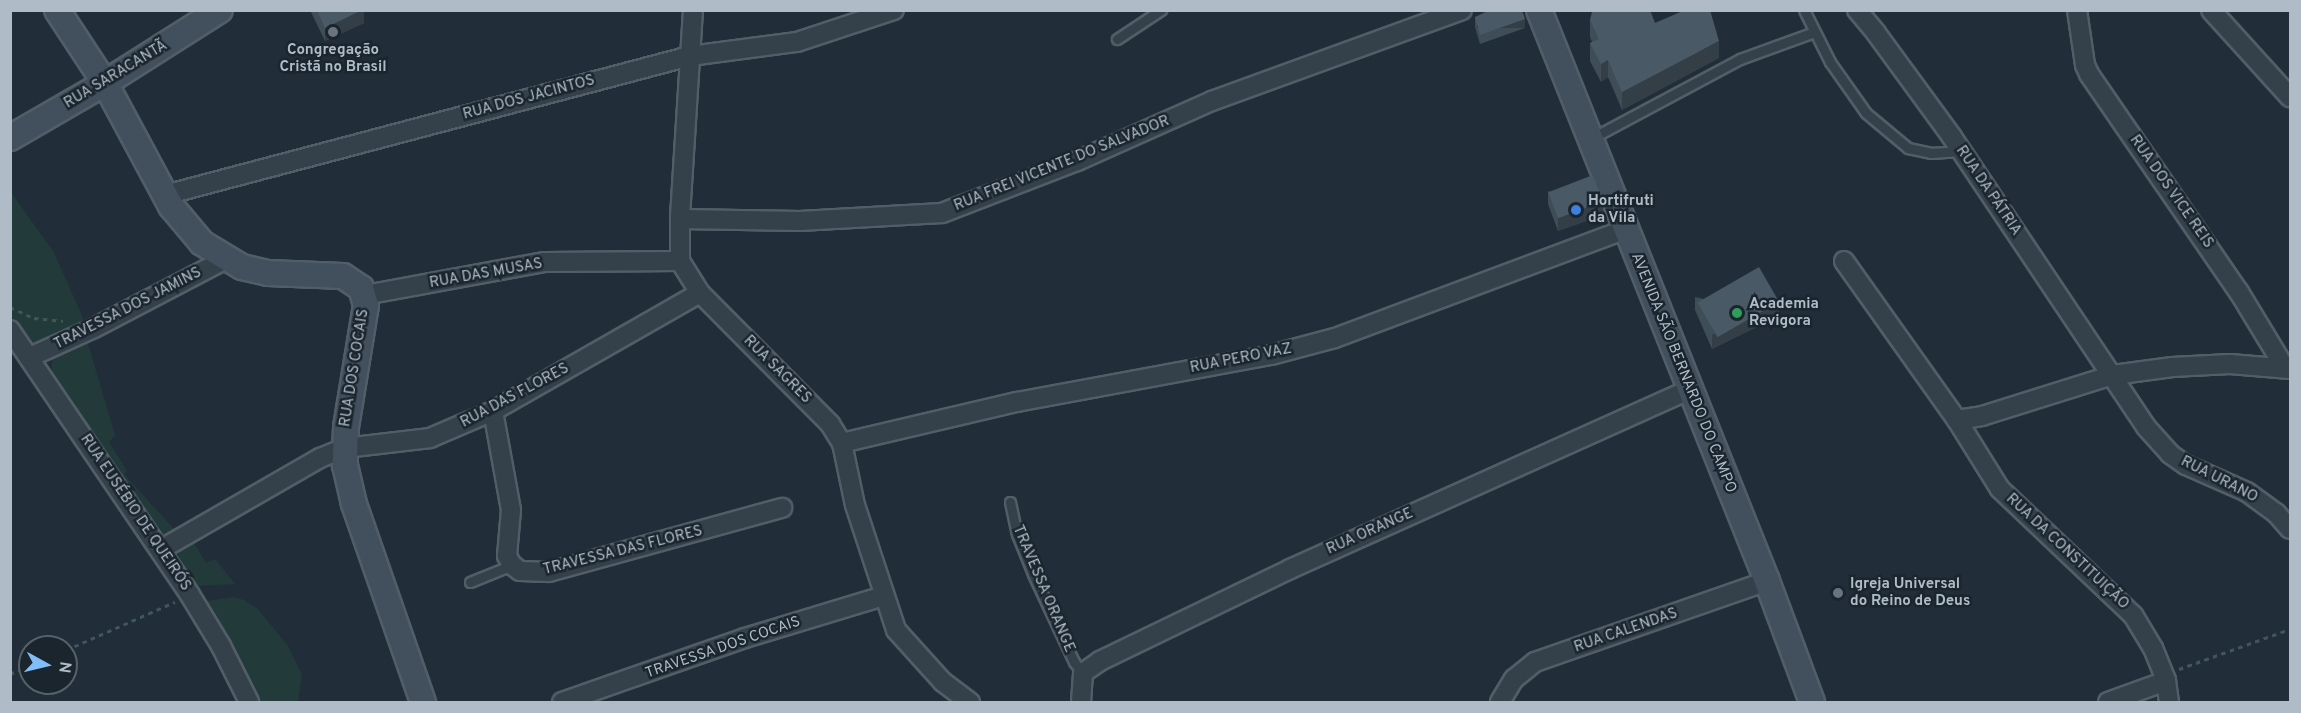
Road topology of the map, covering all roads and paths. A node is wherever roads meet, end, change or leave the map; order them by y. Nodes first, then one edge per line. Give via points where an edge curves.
1 (57, 10) edge
2 (220, 10) edge
3 (693, 10) edge
4 (894, 10) edge
5 (1161, 10) edge
6 (1462, 10) edge
7 (1539, 10) edge
8 (1804, 10) edge
9 (1857, 10) edge
10 (2077, 10) edge
11 (2211, 10) edge
12 (1814, 32) junction
13 (1117, 39) dead end
14 (690, 56) junction
15 (105, 83) junction
16 (2290, 97) edge
17 (10, 138) edge
18 (1590, 140) junction
19 (1960, 151) junction
20 (165, 195) junction
21 (680, 219) junction
22 (1626, 230) junction
23 (226, 260) junction
24 (680, 261) junction
25 (1844, 261) dead end
26 (700, 293) junction
27 (365, 295) junction
28 (10, 307) edge
29 (71, 321) dead end
30 (10, 330) edge
31 (30, 357) junction
32 (2288, 368) edge
33 (2113, 375) junction
34 (1691, 389) junction
35 (493, 411) junction
36 (1957, 420) junction
37 (843, 442) junction
38 (345, 448) junction
39 (1010, 502) dead end
40 (782, 508) dead end
41 (2283, 512) edge
42 (2290, 529) edge
43 (160, 550) junction
44 (512, 565) junction
45 (1767, 581) junction
46 (470, 582) dead end
47 (190, 595) junction
48 (884, 596) junction
49 (2290, 629) edge
50 (78, 645) edge
51 (1083, 673) junction
52 (2164, 678) junction
53 (966, 701) edge
54 (249, 702) edge
55 (423, 702) edge
56 (562, 702) edge
57 (1081, 702) edge
58 (1500, 702) edge
59 (1812, 702) edge
60 (2108, 702) edge
61 (2169, 702) edge

1 - 15 street, RUA DOS COCAIS
2 - 15 street, RUA SARACANTÃ
3 - 14 street
4 - 14 street, RUA DOS JACINTOS via 797,42
5 - 13 lane
6 - 21 street, RUA FREI VICENTE DO SALVADOR via 1212,101 1077,161 942,213 800,221
7 - 18 street, AVENIDA SÃO BERNARDO DO CAMPO
8 - 12 lane
9 - 19 street, RUA DA PÁTRIA
10 - 32 street, RUA DOS VICE REIS via 2089,74
11 - 16 street
12 - 18 lane via 1740,59
12 - 19 lane via 1866,113 1908,148 1931,153
14 - 20 street, RUA DOS JACINTOS
14 - 21 street
15 - 17 street, RUA SARACANTÃ
15 - 20 street, RUA DOS COCAIS
18 - 22 street, AVENIDA SÃO BERNARDO DO CAMPO
19 - 33 street, RUA DA PÁTRIA
20 - 23 street, RUA DOS COCAIS via 202,243
21 - 24 street
22 - 34 street, AVENIDA SÃO BERNARDO DO CAMPO
22 - 37 street, RUA PERO VAZ via 1335,338 1271,355 1017,402
23 - 27 street, RUA DOS COCAIS via 268,273 343,276 354,281
23 - 31 street, TRAVESSA DOS JAMINS
24 - 26 street, RUA SAGRES
24 - 27 street, RUA DAS MUSAS via 545,262
25 - 36 street, RUA DA CONSTITUIÇÃO
26 - 35 street, RUA DAS FLORES
26 - 37 street, RUA SAGRES via 830,424
27 - 38 street, RUA DOS COCAIS
28 - 29 path via 34,318
30 - 31 street, RUA EUSÉBIO DE QUEIRÓS
31 - 43 street, RUA EUSÉBIO DE QUEIRÓS
32 - 33 street via 2230,364
33 - 36 street via 1982,416
33 - 41 street, RUA URANO via 2146,427 2170,454
34 - 45 street, AVENIDA SÃO BERNARDO DO CAMPO
34 - 51 street, RUA ORANGE via 1290,569
35 - 38 street, RUA DAS FLORES via 430,438
35 - 44 street via 511,510 507,556
36 - 52 street, RUA DA CONSTITUIÇÃO via 2000,489 2133,615 2153,648
37 - 48 street, RUA SAGRES via 855,505
38 - 43 street, RUA DAS FLORES via 320,458
38 - 55 street, RUA DOS COCAIS via 354,504
39 - 51 lane, TRAVESSA ORANGE via 1017,534 1033,574 1074,662
40 - 44 street, TRAVESSA DAS FLORES via 549,572 520,571
41 - 42 street, RUA URANO
43 - 47 street, RUA EUSÉBIO DE QUEIRÓS
44 - 46 lane
45 - 58 street, RUA CALENDAS via 1535,662 1514,680
45 - 59 street, AVENIDA SÃO BERNARDO DO CAMPO
47 - 50 path
47 - 54 street, RUA EUSÉBIO DE QUEIRÓS
48 - 53 street, RUA SAGRES via 896,630 943,682
48 - 56 street, TRAVESSA DOS COCAIS via 746,638
49 - 52 path
51 - 57 street
52 - 60 street
52 - 61 street, RUA DA CONSTITUIÇÃO

